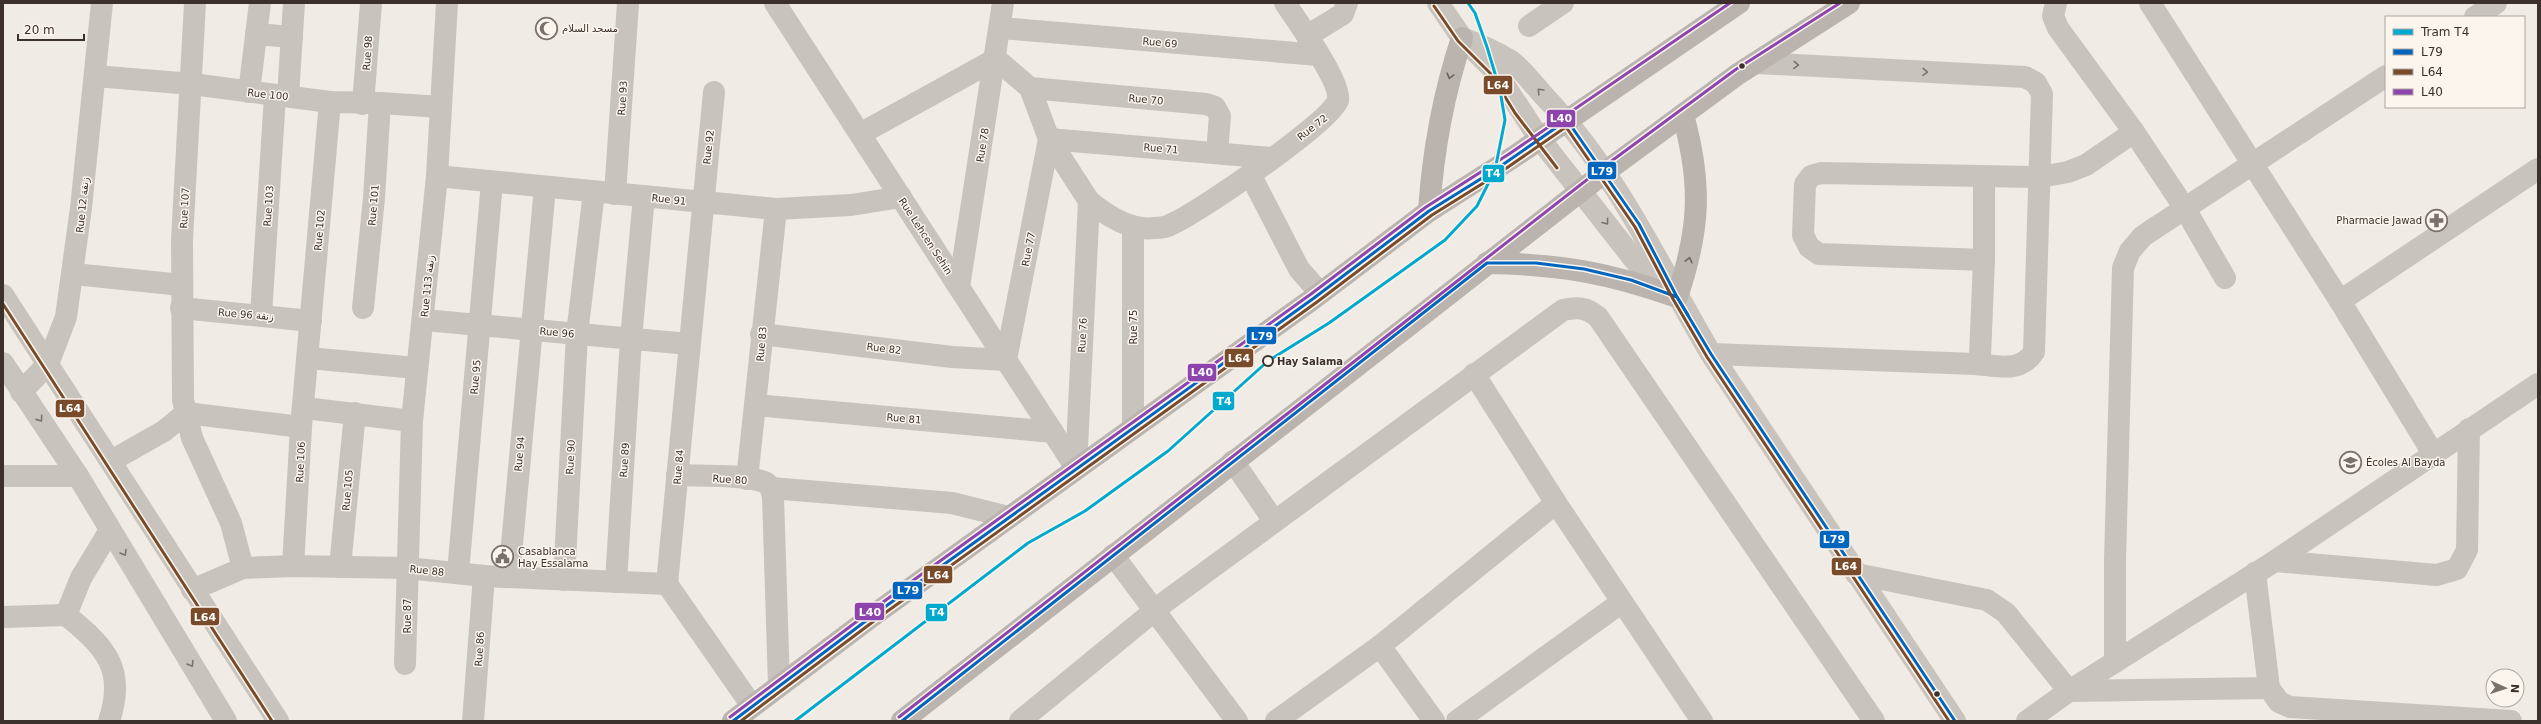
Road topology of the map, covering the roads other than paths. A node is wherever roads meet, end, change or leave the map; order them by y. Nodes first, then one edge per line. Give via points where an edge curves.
1 (102, 3) edge
2 (195, 3) edge
3 (260, 3) edge
4 (294, 3) edge
5 (371, 3) edge
6 (447, 3) edge
7 (628, 3) edge
8 (775, 3) edge
9 (1004, 3) edge
10 (1285, 3) edge
11 (1347, 3) edge
12 (1438, 3) edge
13 (1563, 3) edge
14 (1739, 3) edge
15 (1849, 3) edge
16 (2056, 3) edge
17 (2150, 3) edge
18 (2496, 3) edge
19 (2476, 16) edge
20 (1529, 26) dead end
21 (1001, 28) junction
22 (256, 34) junction
23 (1307, 36) junction
24 (292, 37) junction
25 (1462, 38) junction
26 (1318, 55) junction
27 (996, 59) junction
28 (1757, 63) junction
29 (95, 76) junction
30 (2385, 77) edge
31 (192, 84) junction
32 (1030, 88) junction
33 (249, 92) junction
34 (714, 92) dead end
35 (282, 96) junction
36 (330, 102) junction
37 (372, 103) junction
38 (441, 107) junction
39 (1683, 114) junction
40 (1567, 120) junction
41 (2134, 132) junction
42 (860, 134) junction
43 (1049, 138) junction
44 (1539, 138) junction
45 (1217, 153) junction
46 (1272, 158) junction
47 (2253, 164) junction
48 (2538, 169) edge
49 (1605, 172) junction
50 (1250, 174) junction
51 (437, 176) junction
52 (1984, 177) junction
53 (2040, 177) junction
54 (492, 182) junction
55 (544, 186) junction
56 (1582, 191) junction
57 (604, 193) junction
58 (644, 196) junction
59 (901, 197) junction
60 (1089, 201) junction
61 (703, 202) junction
62 (2184, 207) junction
63 (776, 209) junction
64 (1429, 211) junction
65 (1133, 227) junction
66 (1984, 260) junction
67 (1488, 263) junction
68 (74, 274) junction
69 (2225, 278) dead end
70 (182, 285) junction
71 (959, 287) junction
72 (1320, 293) junction
73 (3, 295) edge
74 (1677, 297) junction
75 (2340, 301) junction
76 (181, 308) junction
77 (363, 308) dead end
78 (261, 315) junction
79 (424, 320) junction
80 (311, 321) junction
81 (480, 326) junction
82 (530, 330) junction
83 (577, 334) junction
84 (761, 334) junction
85 (631, 339) junction
86 (690, 344) junction
87 (1711, 354) junction
88 (308, 358) junction
89 (1006, 360) junction
90 (3, 363) edge
91 (48, 364) junction
92 (1975, 364) junction
93 (416, 368) junction
94 (1474, 374) junction
95 (2538, 384) edge
96 (21, 392) junction
97 (755, 405) junction
98 (186, 413) junction
99 (355, 414) junction
100 (303, 418) junction
101 (412, 421) junction
102 (1133, 428) junction
103 (2469, 429) junction
104 (1053, 432) junction
105 (2434, 455) junction
106 (111, 461) junction
107 (1233, 461) junction
108 (1076, 468) junction
109 (678, 475) junction
110 (3, 476) edge
111 (78, 476) junction
112 (747, 479) junction
113 (772, 492) junction
114 (1556, 503) junction
115 (1008, 517) junction
116 (1274, 521) junction
117 (110, 530) junction
118 (1113, 555) junction
119 (2276, 561) junction
120 (293, 566) junction
121 (340, 567) junction
122 (243, 568) junction
123 (407, 568) junction
124 (458, 573) junction
125 (2255, 573) junction
126 (1856, 574) junction
127 (484, 576) junction
128 (509, 577) junction
129 (564, 580) junction
130 (616, 582) junction
131 (667, 584) junction
132 (192, 590) junction
133 (1622, 602) junction
134 (1154, 610) junction
135 (66, 615) junction
136 (3, 616) edge
137 (1380, 646) junction
138 (2115, 662) junction
139 (405, 664) dead end
140 (779, 685) junction
141 (2269, 688) junction
142 (2069, 691) junction
143 (752, 706) junction
144 (2435, 719) edge
145 (109, 721) edge
146 (226, 721) edge
147 (278, 721) edge
148 (472, 721) edge
149 (732, 721) edge
150 (902, 721) edge
151 (1020, 721) edge
152 (1237, 721) edge
153 (1276, 721) edge
154 (1434, 721) edge
155 (1457, 721) edge
156 (1702, 721) edge
157 (1874, 721) edge
158 (1955, 721) edge
159 (2027, 721) edge
160 (2511, 721) edge

1 - 29 street, Rue 12 زنقة
2 - 31 street, Rue 107
3 - 22 street
4 - 24 street, Rue 103
5 - 37 street, Rue 98
6 - 38 street, Rue 113 زنقة
7 - 57 street, Rue 93
8 - 42 street, Rue Lehcen Sehin
9 - 21 street, Rue 78
10 - 23 street, Rue 72
11 - 23 street via 1343,14
12 - 25 street
13 - 20 street
14 - 40 main road
15 - 28 main road
16 - 41 street via 2054,16 2058,28
17 - 47 street
18 - 19 street
21 - 26 street, Rue 69
21 - 27 street, Rue 78
22 - 24 street
22 - 33 street
23 - 26 street, Rue 72
24 - 35 street, Rue 103
40 -> 25 street via 1512,62 1487,47
25 - 44 street via 1495,71
25 -> 64 main road via 1441,113 1431,176
26 - 46 street, Rue 72 via 1334,82 1338,101 1332,112
27 - 32 street
27 - 42 street
27 - 71 street, Rue 78
28 - 39 main road
28 -> 53 street via 2024,77 2036,83 2042,94
29 - 31 street, Rue 100
29 - 68 street, Rue 12 زنقة
30 - 47 street
31 - 33 street, Rue 100
31 - 70 street, Rue 107 via 182,240
32 - 43 street
32 - 45 street, Rue 70 via 1206,104 1215,107 1220,116
33 - 35 street, Rue 100
34 - 61 street, Rue 92
35 - 36 street, Rue 100
35 - 78 street, Rue 103
36 - 37 street, Rue 100
36 - 80 street, Rue 102
37 - 38 street, Rue 100
37 - 77 street, Rue 101 via 374,198
38 - 51 street, Rue 113 زنقة
39 - 49 main road
74 -> 39 main road via 1689,261 1696,224 1697,187 1693,150
40 - 44 main road
40 - 49 street
41 - 53 street via 2086,165 2068,172
41 - 62 street
42 - 59 street, Rue Lehcen Sehin
43 - 45 street, Rue 71
43 - 60 street
43 - 89 street, Rue 77
44 - 56 street
44 - 64 main road via 1495,170
45 - 46 street, Rue 71
46 - 50 street, Rue 72
47 - 62 street
47 - 75 street
48 - 75 street
49 - 56 main road
49 - 74 street via 1639,224
50 - 65 street, Rue 72 via 1192,214 1170,225 1153,229
50 - 72 street via 1299,269
51 - 54 street, Rue 91
51 - 79 street, Rue 113 زنقة
52 - 53 street
52 - 66 street
52 - 66 street via 1821,173 1811,176 1805,184 1803,235 1809,247 1819,254
53 - 92 street via 2034,352 2028,362 2016,367
54 - 55 street, Rue 91
54 - 81 street, Rue 95
55 - 57 street, Rue 91
55 - 82 street, Rue 94
56 - 67 main road
56 -> 74 street via 1643,270
57 - 58 street, Rue 91
57 - 83 street, Rue 93
58 - 61 street, Rue 91
58 - 85 street, Rue 89
59 - 63 street, Rue 91 via 852,205
59 - 71 street, Rue Lehcen Sehin
60 - 65 street
60 - 108 street, Rue 76
61 - 63 street, Rue 91
61 - 86 street, Rue 84
62 - 69 street
62 - 138 street via 2143,236 2130,252 2123,268 2115,560
63 - 84 street, Rue 83
64 - 72 main road
65 - 102 street, Rue 75
66 - 92 street via 1980,356
67 - 74 main road via 1536,263 1584,269 1631,280
67 - 107 main road
68 - 70 street
68 - 91 street, Rue 12 زنقة via 66,317
70 - 76 street, Rue 107
71 - 89 street, Rue Lehcen Sehin
72 - 102 main road
73 - 91 street
74 - 87 street
75 - 105 street
76 - 78 street, Rue 96 زنقة
76 - 98 street, Rue 107 via 182,389
78 - 80 street, Rue 96 زنقة
79 - 81 street, Rue 96
79 - 93 street, Rue 113 زنقة
80 - 88 street, Rue 102
81 - 82 street, Rue 96
81 - 124 street, Rue 95
82 - 83 street, Rue 96
82 - 128 street, Rue 94
83 - 85 street, Rue 96
83 - 129 street, Rue 90
84 - 89 street, Rue 82 via 952,357
84 - 97 street, Rue 83
85 - 86 street, Rue 96
85 - 130 street, Rue 89
86 - 109 street, Rue 84
87 - 92 street
87 - 126 street
88 - 93 street
88 - 100 street, Rue 106
89 - 104 street, Rue Lehcen Sehin
90 - 96 street
91 - 96 street, Rue 12 زنقة
91 - 106 street
93 - 101 street, Rue 113 زنقة
94 - 114 street
94 - 116 street
94 - 157 street via 1562,310 1578,307 1589,309 1598,317
95 - 103 street
96 -> 111 street
97 - 104 street, Rue 81
97 - 112 street, Rue 83
98 - 100 street
98 - 106 street via 164,431
98 - 122 street, Rue 107 via 192,438 204,468 232,523
99 - 100 street
99 - 101 street
99 - 121 street, Rue 105
100 - 120 street, Rue 106
101 - 123 street, Rue 113 زنقة
102 - 108 main road
103 - 105 street
103 - 119 street via 2467,550 2457,569 2437,575
104 - 108 street, Rue Lehcen Sehin
105 - 119 street
106 - 132 street
107 - 116 street
107 - 118 main road
108 - 115 main road
109 - 112 street, Rue 80
109 - 131 street, Rue 84
110 - 111 street
111 - 117 street
112 - 113 street, Rue 80 via 765,482
113 - 115 street via 952,503
113 - 140 street
114 - 133 street
114 - 137 street
115 - 140 main road
116 - 134 street
117 - 135 street via 81,578
117 -> 146 street
118 - 134 street
118 - 150 main road
119 - 125 street
120 - 121 street, Rue 88
120 - 122 street, Rue 88
121 - 123 street, Rue 88
122 - 132 street, Rue 88
123 - 124 street, Rue 88
123 - 139 street, Rue 87
124 - 127 street, Rue 88
125 - 138 street
125 - 141 street
126 - 142 street via 1987,600 2006,613
126 - 158 street
127 - 128 street, Rue 88
127 - 148 street, Rue 86
128 - 129 street, Rue 88
129 - 130 street, Rue 88
130 - 131 street, Rue 88
131 - 143 street
132 - 147 street
133 - 155 street
133 - 156 street
134 - 151 street
134 - 152 street
135 - 136 street
135 - 145 street via 94,638 106,653 115,689 115,705
137 - 153 street
137 - 154 street
138 - 142 street
140 - 143 main road
141 - 142 street
141 - 144 street via 2279,702 2290,706
142 - 159 street
143 - 149 main road
144 - 160 street

